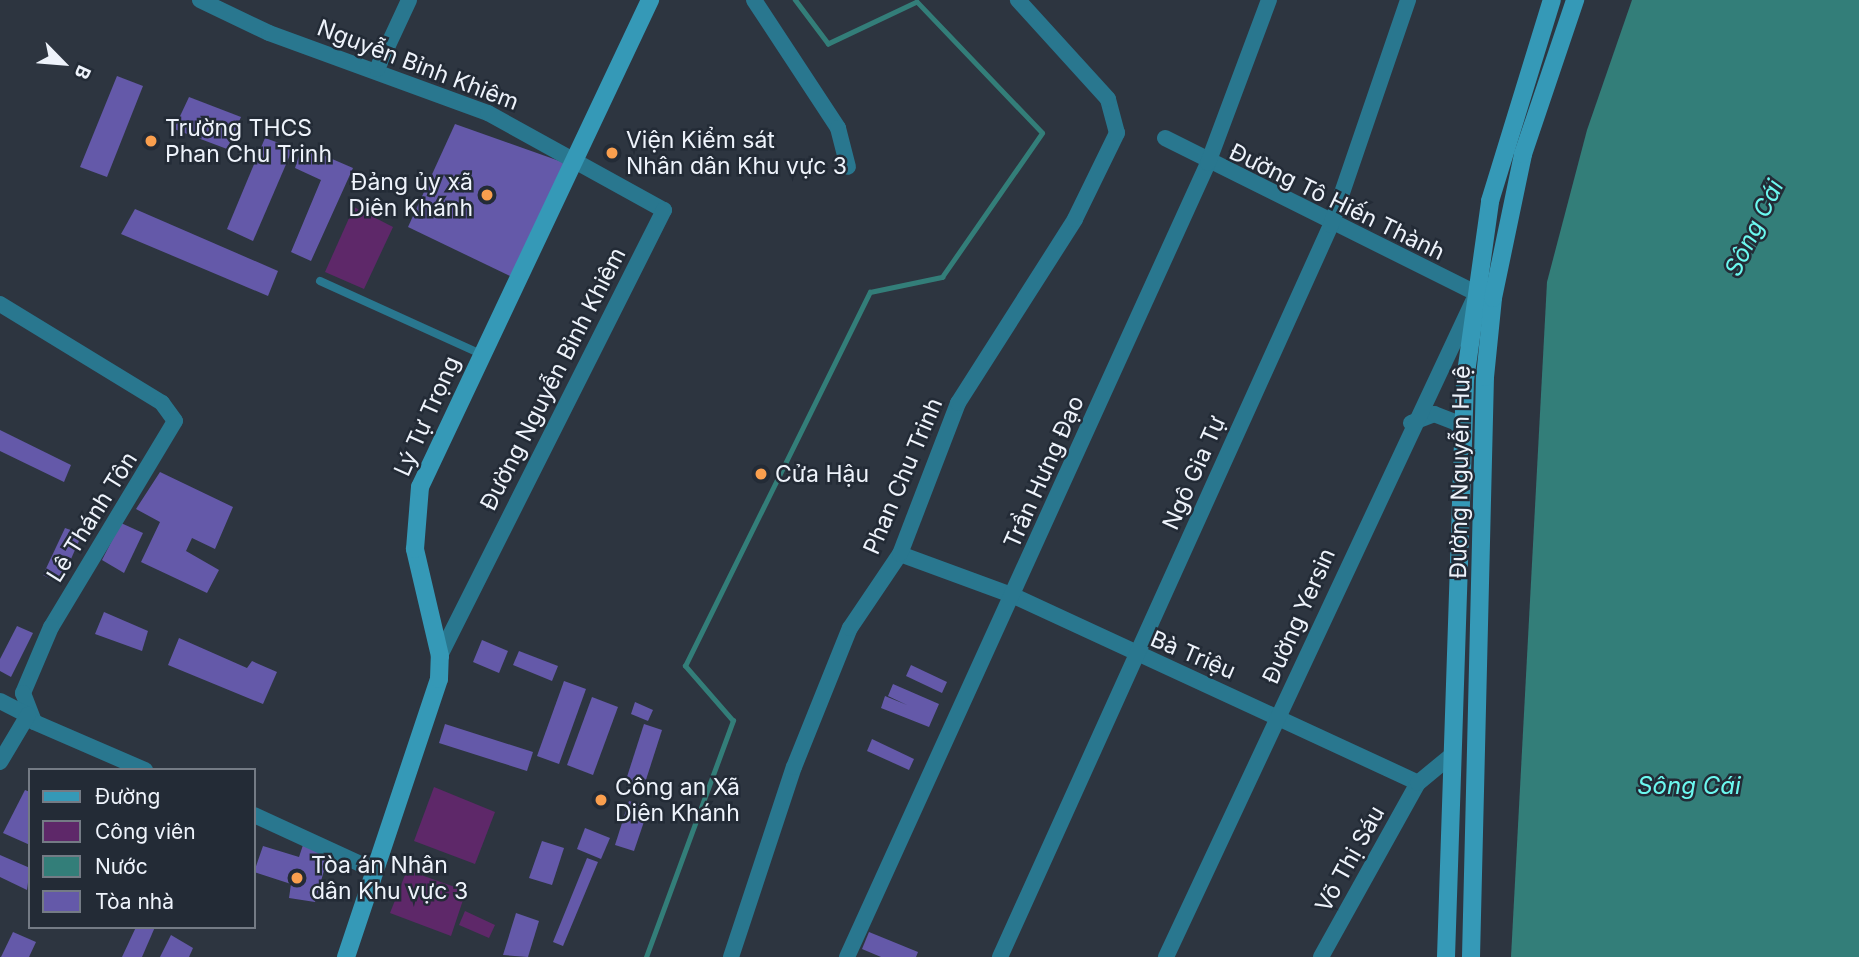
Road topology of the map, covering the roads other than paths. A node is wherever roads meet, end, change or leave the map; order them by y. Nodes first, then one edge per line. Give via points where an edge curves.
1 (200, 0) edge
2 (410, 0) edge
3 (650, 0) edge
4 (754, 0) edge
5 (1018, 0) edge
6 (1269, 0) edge
7 (1408, 0) edge
8 (1552, 0) edge
9 (1575, 0) edge
10 (377, 69) junction
11 (1165, 138) dead end
12 (578, 162) junction
13 (1208, 163) junction
14 (848, 167) dead end
15 (1331, 225) junction
16 (320, 281) dead end
17 (1484, 297) junction
18 (0, 304) edge
19 (481, 354) junction
20 (1411, 423) junction
21 (1463, 434) junction
22 (900, 554) junction
23 (1014, 596) junction
24 (1137, 655) junction
25 (440, 656) junction
26 (0, 701) edge
27 (28, 715) junction
28 (1279, 716) junction
29 (1479, 749) junction
30 (1452, 754) junction
31 (0, 762) edge
32 (141, 768) edge
33 (1418, 783) junction
34 (256, 816) edge
35 (376, 871) junction
36 (346, 957) edge
37 (731, 957) edge
38 (847, 957) edge
39 (1000, 957) edge
40 (1166, 957) edge
41 (1321, 957) edge
42 (1446, 957) edge
43 (1471, 957) edge

1 - 10 street, Nguyễn Bỉnh Khiêm via 269,33
2 - 10 street
3 - 12 main road, Lý Tự Trọng
4 - 14 street via 838,128
5 - 22 street, Phan Chu Trinh via 1114,108 1117,133 1110,154 958,402
6 - 13 street, Trần Hưng Đạo
7 - 15 street, Ngô Gia Tự
8 - 17 main road, Đường Nguyễn Huệ via 1502,150
9 - 17 main road, Đường Nguyễn Huệ via 1523,155
10 - 12 street, Nguyễn Bỉnh Khiêm via 488,113
11 - 13 street, Đường Tô Hiến Thành
12 - 19 main road, Lý Tự Trọng
12 - 25 street, Đường Nguyễn Bỉnh Khiêm via 664,210
13 - 15 street, Đường Tô Hiến Thành
13 - 23 street, Trần Hưng Đạo
15 - 17 street, Đường Tô Hiến Thành
15 - 24 street, Ngô Gia Tự
16 - 19 lane
17 - 20 street, Đường Yersin
17 - 21 main road, Đường Nguyễn Huệ
17 - 29 main road, Đường Nguyễn Huệ
18 - 27 street, Lê Thánh Tôn via 162,403 175,421 33,663 23,693
19 - 25 main road, Lý Tự Trọng via 432,456 415,515 415,549
20 - 21 street via 1434,415 1457,423
20 - 28 street, Đường Yersin
21 - 30 main road, Đường Nguyễn Huệ
22 - 23 street, Bà Triệu
22 - 37 street, Phan Chu Trinh via 836,659
23 - 24 street, Bà Triệu
23 - 38 street, Trần Hưng Đạo
24 - 28 street, Bà Triệu
24 - 39 street, Ngô Gia Tự
25 - 35 main road, Lý Tự Trọng via 434,699
26 - 27 street
27 - 31 street
27 - 32 street
28 - 33 street, Bà Triệu
28 - 40 street, Đường Yersin
29 - 30 main road
29 - 43 main road, Đường Nguyễn Huệ
30 - 33 street
30 - 42 main road, Đường Nguyễn Huệ
33 - 41 street, Võ Thị Sáu
34 - 35 street
35 - 36 main road, Lý Tự Trọng

